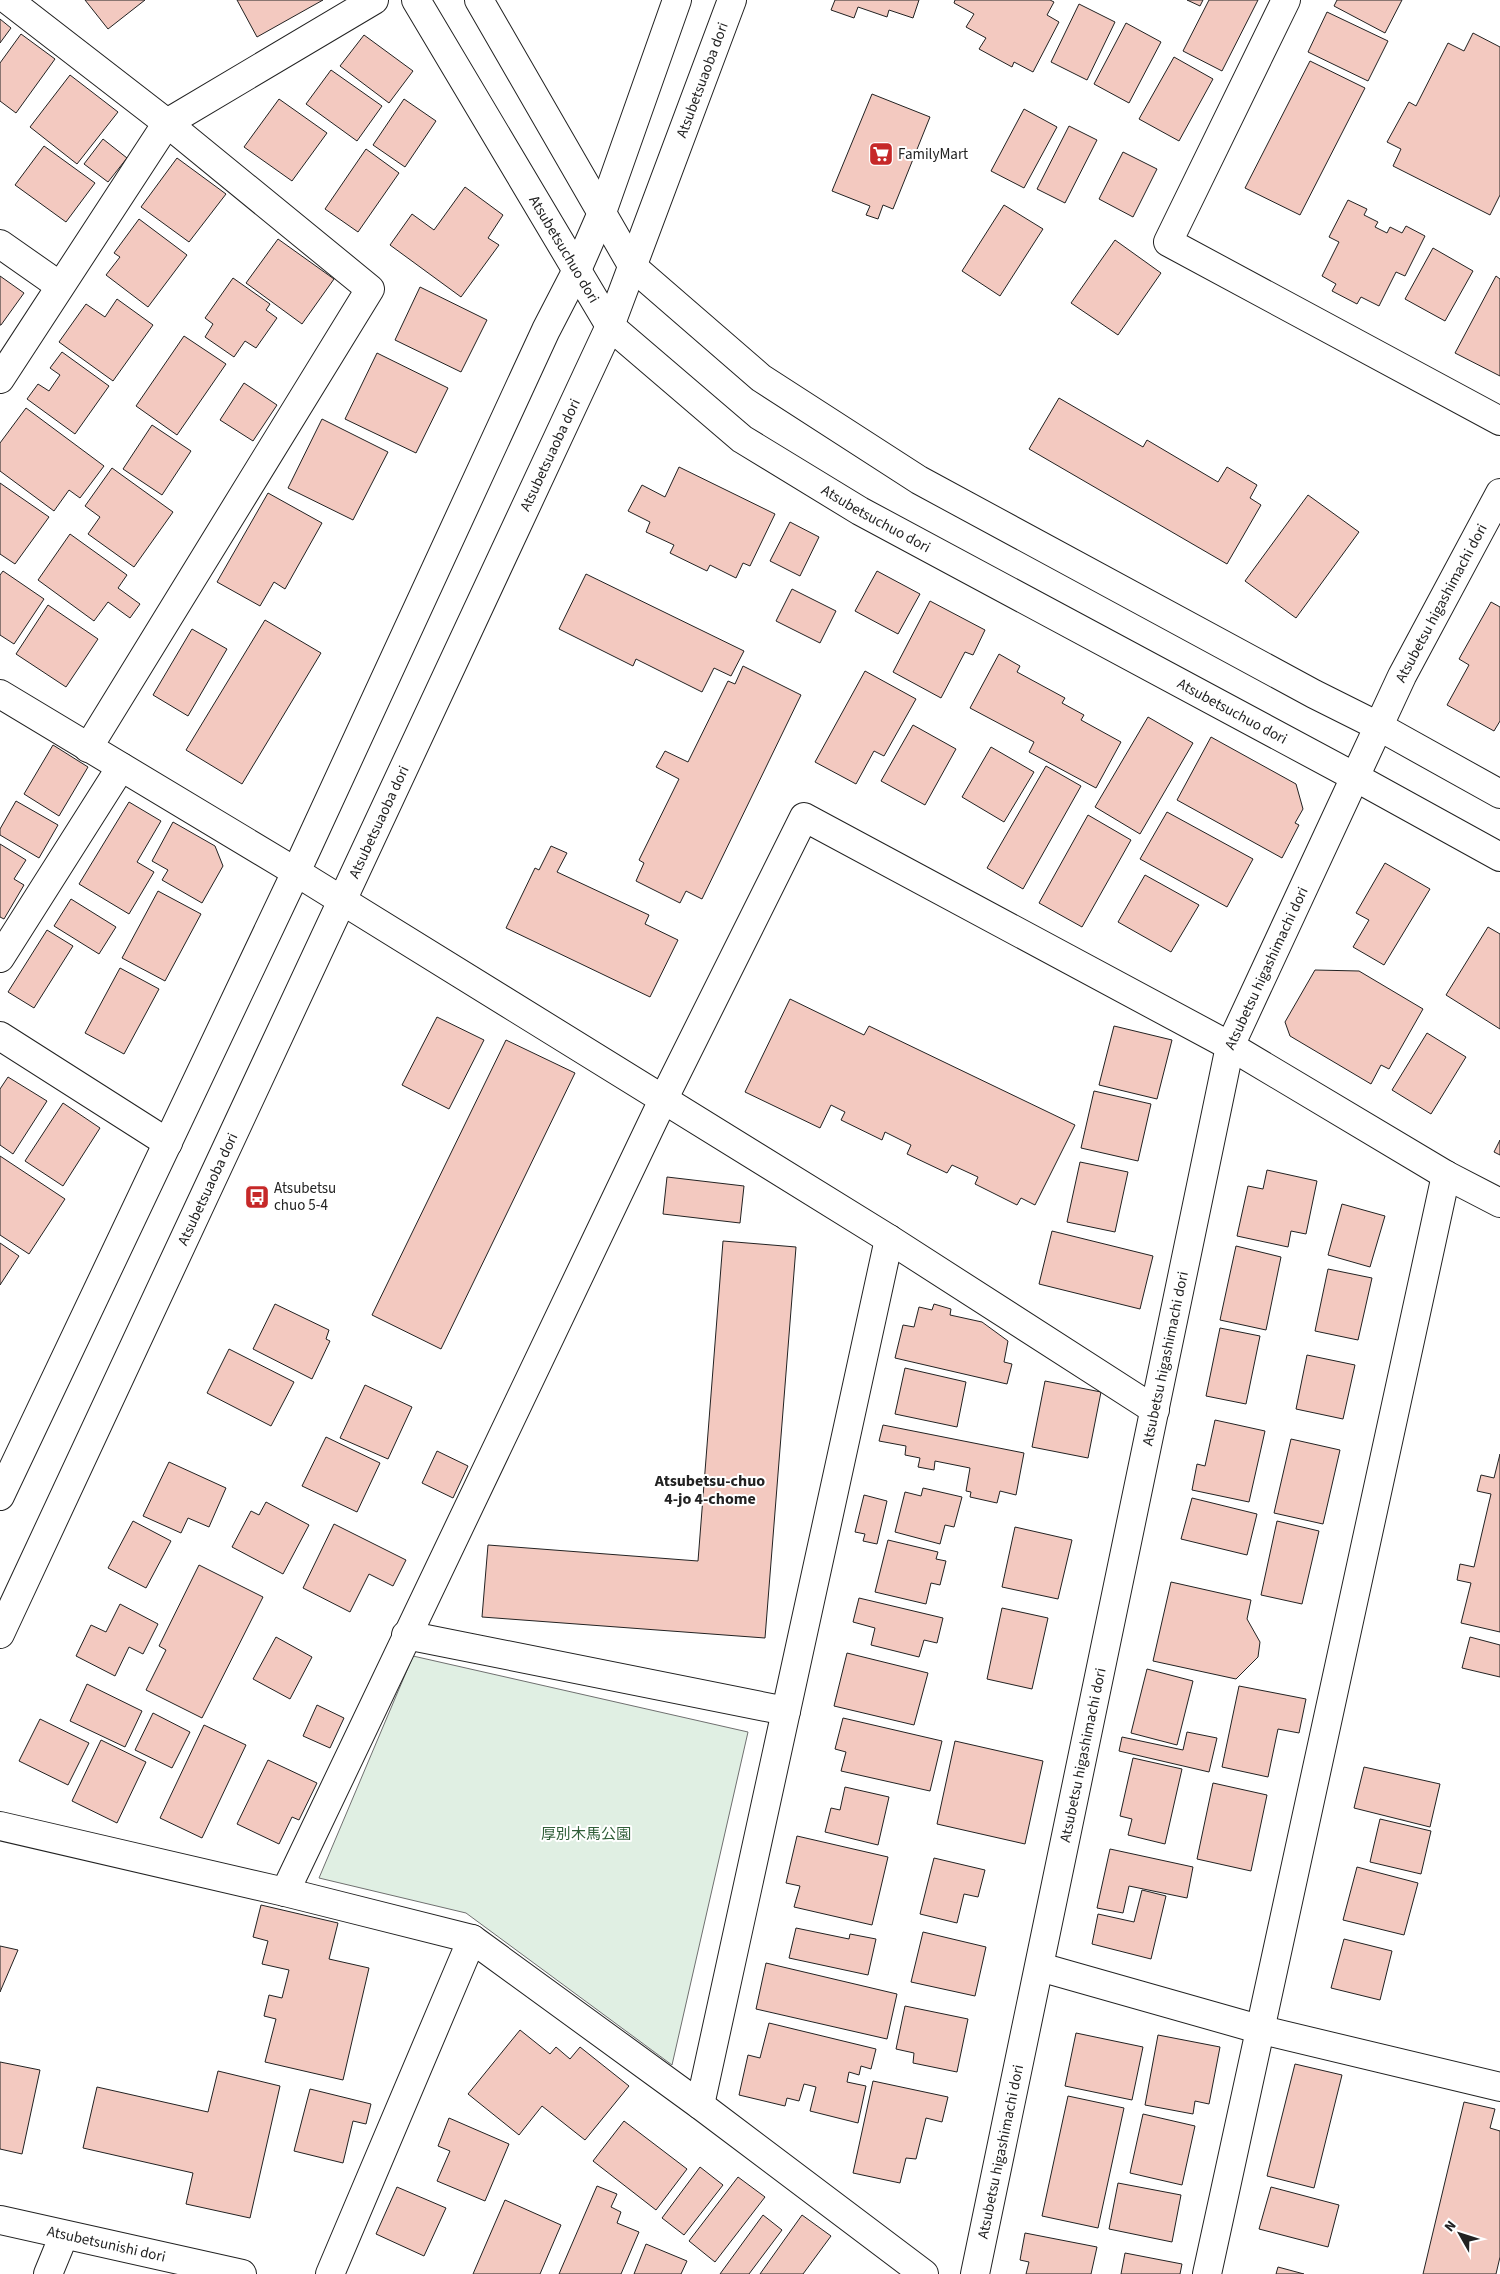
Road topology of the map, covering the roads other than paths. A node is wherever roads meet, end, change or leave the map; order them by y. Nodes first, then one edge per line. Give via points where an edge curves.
1 (8, 0) edge
2 (374, 0) edge
3 (416, 0) edge
4 (479, 0) edge
5 (678, 0) edge
6 (732, 0) edge
7 (1286, 0) edge
8 (167, 123) junction
9 (601, 215) junction
10 (0, 244) edge
11 (633, 267) junction
12 (577, 270) junction
13 (60, 286) junction
14 (610, 326) junction
15 (0, 379) edge
16 (1500, 421) edge
17 (1500, 493) edge
18 (0, 694) edge
19 (1378, 726) junction
20 (88, 748) junction
21 (121, 767) junction
22 (1355, 777) junction
23 (1500, 794) edge
24 (1500, 857) edge
25 (296, 872) junction
26 (341, 902) junction
27 (0, 958) edge
28 (0, 1036) edge
29 (1230, 1046) junction
30 (663, 1100) junction
31 (168, 1143) junction
32 (1446, 1175) junction
33 (1500, 1203) edge
34 (889, 1239) junction
35 (1156, 1410) junction
36 (0, 1496) edge
37 (0, 1634) edge
38 (406, 1635) junction
39 (786, 1711) junction
40 (0, 1826) edge
41 (285, 1892) junction
42 (472, 1939) junction
43 (1040, 1967) junction
44 (1262, 2030) junction
45 (1500, 2087) edge
46 (700, 2104) junction
47 (0, 2220) edge
48 (64, 2235) junction
49 (48, 2274) edge
50 (242, 2274) edge
51 (330, 2274) edge
52 (924, 2274) edge
53 (975, 2274) edge
54 (1207, 2274) edge

1 - 8 street
2 - 8 street
3 - 12 street, Atsubetsuchuo dori
4 - 9 street
5 - 9 street
6 - 11 street, Atsubetsuaoba dori
7 - 16 street via 1168,242
8 - 13 street
8 - 20 street via 370,289
9 - 11 street
9 - 12 street
10 - 13 street
11 - 14 street, Atsubetsuaoba dori
11 - 19 street via 761,378 919,480
12 - 14 street, Atsubetsuchuo dori
12 - 25 street via 546,330
13 - 15 street
14 - 22 street, Atsubetsuchuo dori via 742,440 851,506
14 - 26 street, Atsubetsuaoba dori
17 - 19 street, Atsubetsu higashimachi dori
18 - 20 street
19 - 22 street, Atsubetsu higashimachi dori
19 - 23 street
20 - 21 street
21 - 25 street
21 - 27 street
22 - 24 street, Atsubetsuchuo dori
22 - 29 street, Atsubetsu higashimachi dori
25 - 26 street
25 - 31 street
26 - 30 street
26 - 37 street, Atsubetsuaoba dori
28 - 31 street
29 - 30 street via 804,816
29 - 32 street
29 - 35 street, Atsubetsu higashimachi dori
30 - 34 street
30 - 38 street
31 - 36 street
32 - 33 street
32 - 44 street
34 - 35 street
34 - 39 street
35 - 43 street, Atsubetsu higashimachi dori
38 - 39 street
38 - 41 street
39 - 46 street
40 - 41 street
41 - 42 street
42 - 46 street
42 - 51 street
43 - 44 street
43 - 53 street, Atsubetsu higashimachi dori
44 - 45 street
44 - 54 street
46 - 52 street
47 - 48 street, Atsubetsunishi dori
48 - 49 street
48 - 50 street, Atsubetsunishi dori

